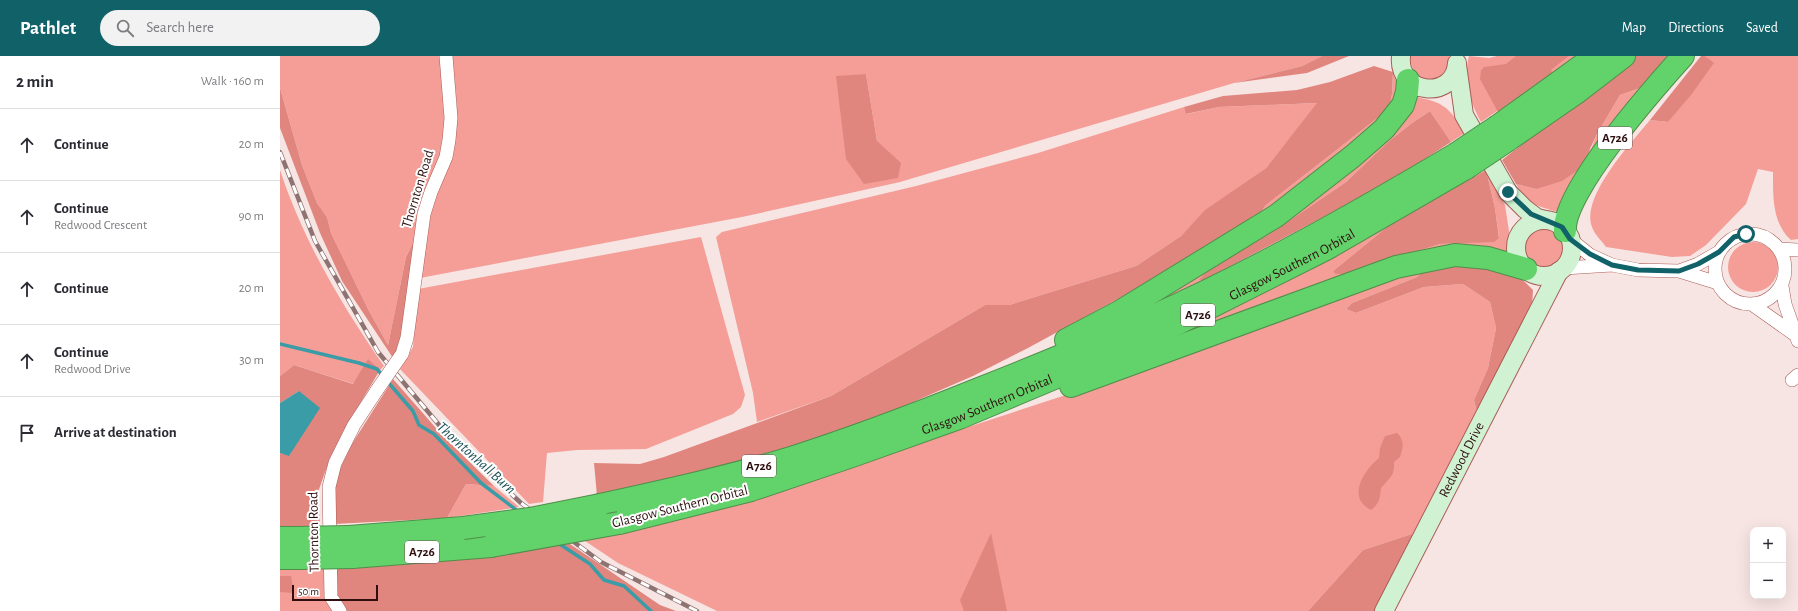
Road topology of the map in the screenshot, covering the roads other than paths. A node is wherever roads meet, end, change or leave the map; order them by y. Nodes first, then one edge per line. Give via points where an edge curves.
1 (446, 56) edge
2 (1401, 56) edge
3 (1595, 56) edge
4 (1624, 56) edge
5 (1683, 56) edge
6 (1457, 61) edge
7 (1408, 80) junction
8 (1432, 89) junction
9 (1464, 115) junction
10 (1503, 133) junction
11 (1508, 192) junction
12 (1546, 220) junction
13 (1568, 235) junction
14 (1517, 241) junction
15 (1779, 249) junction
16 (1798, 250) edge
17 (1719, 252) junction
18 (1612, 265) junction
19 (1798, 267) edge
20 (1561, 269) junction
21 (1529, 271) junction
22 (1679, 271) junction
23 (1783, 282) junction
24 (1718, 283) junction
25 (1752, 305) junction
26 (1539, 308) junction
27 (1796, 338) edge
28 (958, 408) junction
29 (350, 547) junction
30 (289, 548) edge
31 (340, 611) edge
32 (1384, 611) edge

1 - 31 street, Thornton Road, bridge via 451,118 449,140 446,157 424,214 408,338 402,354 354,425 335,463 328,487 331,596
2 - 7 street via 1402,71
3 - 10 highway, Glasgow Southern Orbital / A726
4 - 10 highway, Glasgow Southern Orbital / A726 via 1571,97
5 - 13 highway, A726 via 1626,121 1582,188 1569,213
6 - 8 street via 1449,81 1441,87
6 - 9 street
7 - 8 street via 1418,87
7 - 28 highway, A726 via 1403,105 1384,129 1276,216
8 - 9 street
9 - 11 street
10 - 28 highway, Glasgow Southern Orbital / A726, bridge via 1461,161 1160,313 1056,359
11 - 12 street via 1524,209 1537,218
11 - 14 street
12 - 13 street via 1555,222
12 - 14 street via 1530,224
13 - 18 street via 1590,254
13 - 20 street via 1571,254
14 - 21 street via 1517,254
15 - 16 street
15 - 17 street via 1762,236 1746,234 1734,237
15 - 23 street via 1786,265
17 - 22 street
17 - 24 street via 1715,270
18 - 20 street
18 - 22 street via 1638,270
19 - 23 street
20 - 21 street via 1550,275
20 - 26 street, Redwood Drive
21 - 26 street, Redwood Drive via 1540,294
21 - 28 highway, A726 via 1488,258 1455,255 1396,267 1047,395
22 - 24 street
23 - 25 street via 1770,299
23 - 27 street
24 - 25 street via 1725,294 1735,301
25 - 27 street
26 - 32 street, Redwood Drive
28 - 29 highway, Glasgow Southern Orbital / A726, bridge via 791,458 676,488 530,519
28 - 29 highway, Glasgow Southern Orbital / A726, bridge via 751,490 619,523 492,546
29 - 30 highway, Glasgow Southern Orbital / A726, bridge

